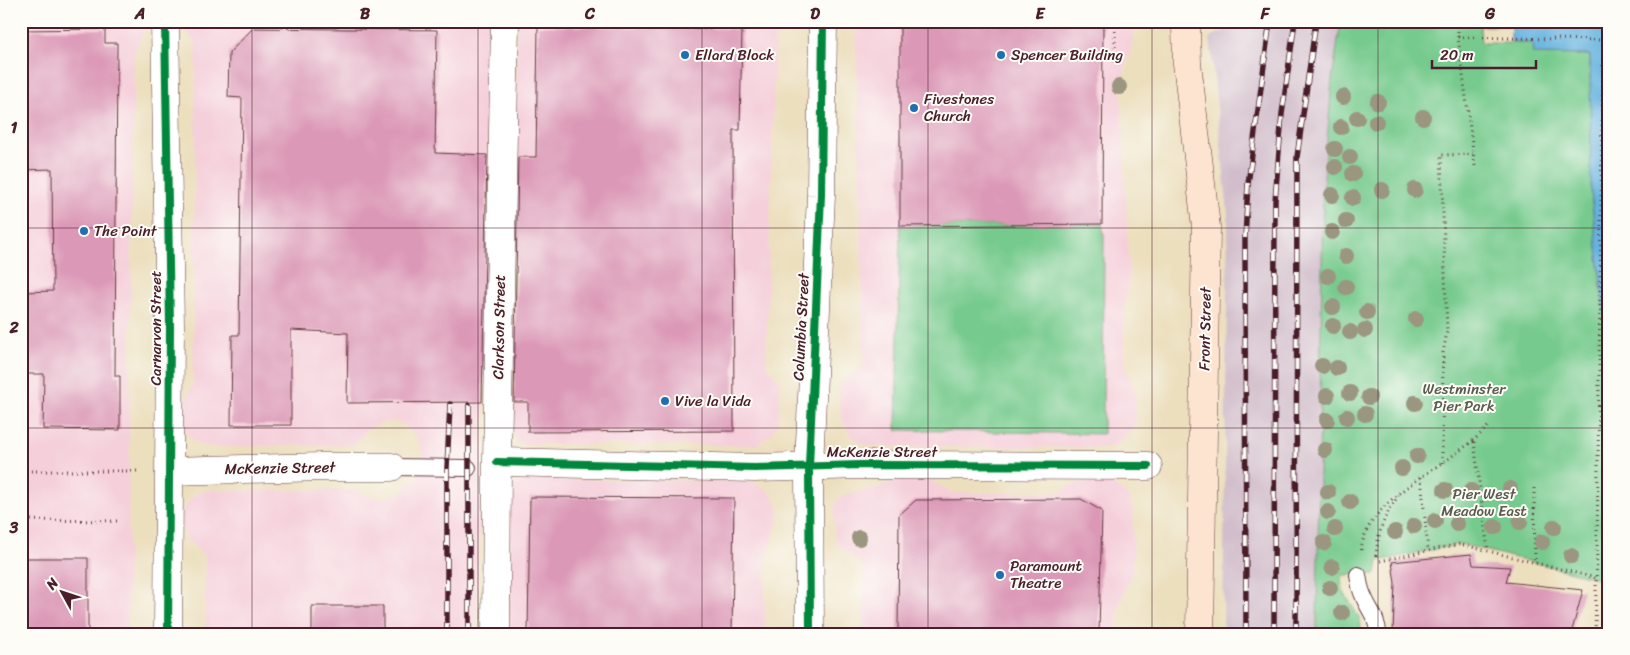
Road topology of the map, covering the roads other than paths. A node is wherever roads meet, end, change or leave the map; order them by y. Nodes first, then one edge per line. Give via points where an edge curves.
1 (164, 21) edge
2 (505, 21) edge
3 (823, 21) edge
4 (1186, 26) dead end
5 (497, 462) junction
6 (810, 466) junction
7 (1148, 466) dead end
8 (391, 467) joint
9 (468, 468) dead end
10 (170, 471) junction
11 (1358, 575) road end
12 (168, 634) edge
13 (496, 634) edge
14 (810, 634) edge
15 (1200, 634) edge
16 (1378, 634) edge

1 - 10 street, Carnarvon Street
2 - 5 street, Clarkson Street
3 - 6 street, Columbia Street via 821,195
4 - 15 main road, Front Street via 1186,63 1206,227
5 - 6 street, McKenzie Street via 755,468
5 - 13 street, Clarkson Street
6 - 7 street, McKenzie Street
6 - 14 street, Columbia Street
8 - 9 lane
8 - 10 street, McKenzie Street
10 - 12 street, Carnarvon Street
11 - 16 lane via 1362,595 1378,626

